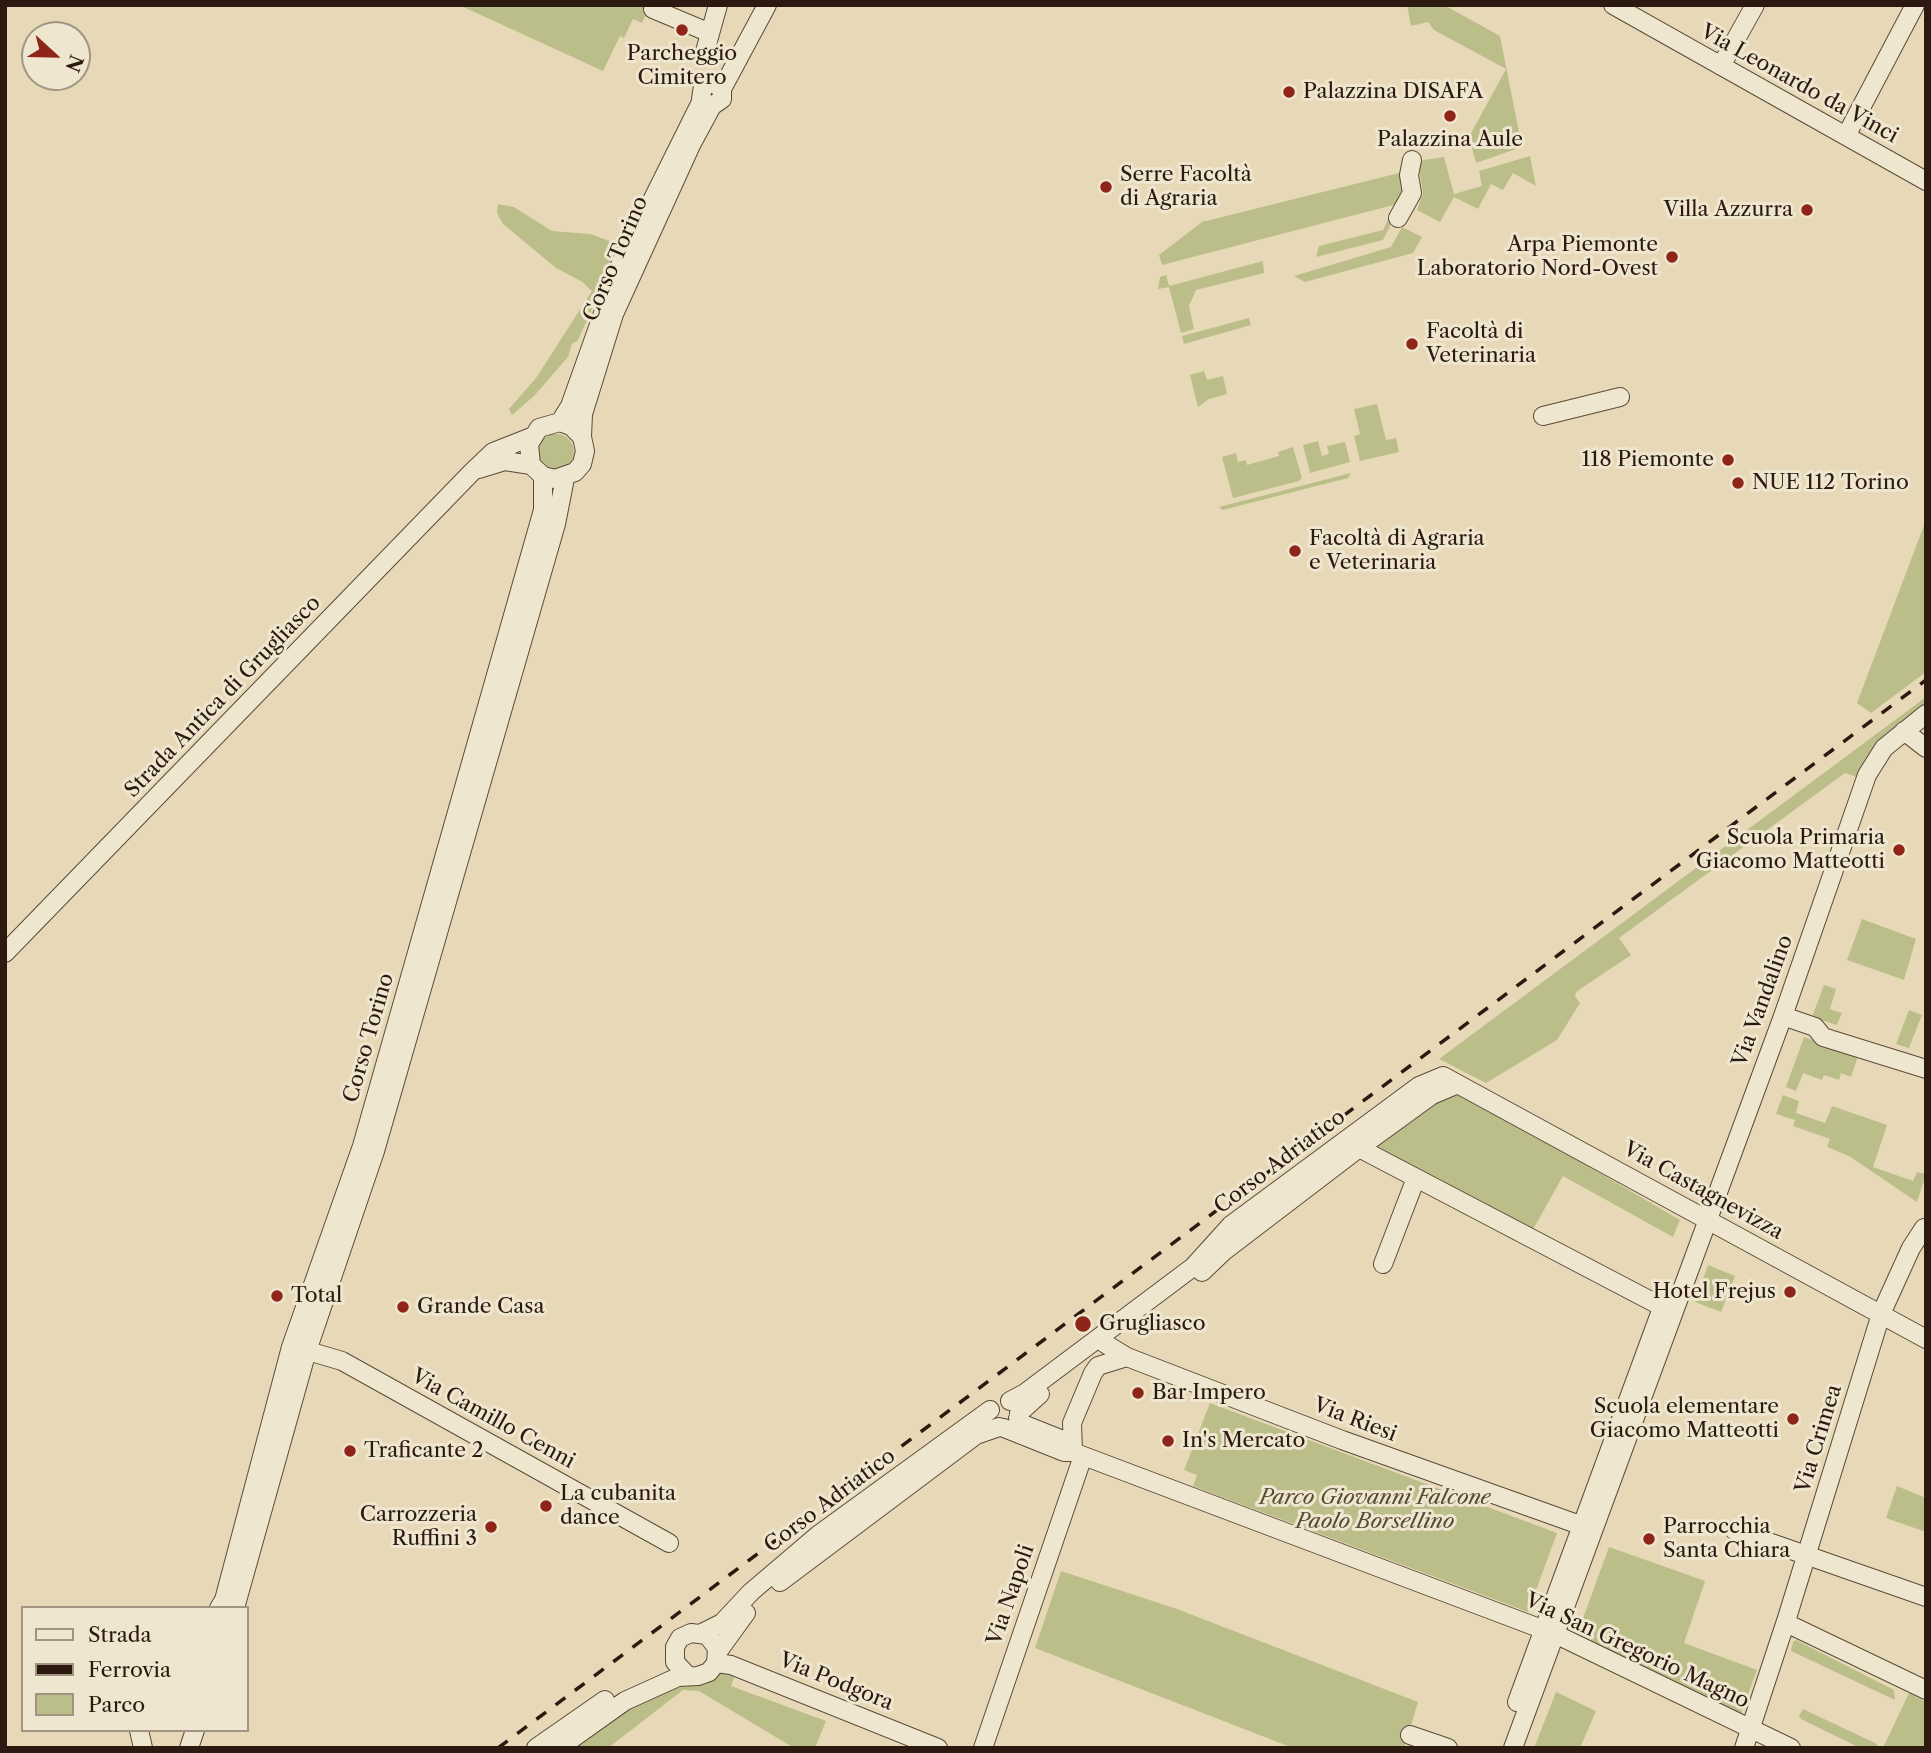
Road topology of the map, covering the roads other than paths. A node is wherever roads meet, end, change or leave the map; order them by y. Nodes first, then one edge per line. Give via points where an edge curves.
1 (655, 5) edge
2 (718, 5) edge
3 (753, 5) edge
4 (767, 5) edge
5 (1613, 5) edge
6 (1755, 5) edge
7 (1915, 5) edge
8 (710, 33) junction
9 (704, 55) dead end
10 (1721, 66) junction
11 (717, 86) junction
12 (707, 103) junction
13 (1846, 136) junction
14 (1412, 160) dead end
15 (1926, 181) edge
16 (1398, 218) dead end
17 (1620, 397) dead end
18 (1543, 415) dead end
19 (561, 422) junction
20 (531, 437) junction
21 (582, 437) junction
22 (537, 471) junction
23 (472, 472) junction
24 (565, 478) junction
25 (1926, 714) edge
26 (1903, 731) junction
27 (1926, 748) edge
28 (5, 953) edge
29 (1783, 1016) junction
30 (1926, 1069) edge
31 (1458, 1084) junction
32 (1359, 1148) junction
33 (1416, 1178) junction
34 (1707, 1220) junction
35 (1924, 1228) edge
36 (1383, 1264) dead end
37 (1667, 1310) junction
38 (1881, 1314) junction
39 (1926, 1339) edge
40 (1104, 1343) junction
41 (299, 1349) junction
42 (1127, 1357) junction
43 (1010, 1418) junction
44 (1078, 1454) junction
45 (1588, 1527) junction
46 (1734, 1530) dead end
47 (669, 1543) dead end
48 (1807, 1555) junction
49 (1926, 1597) edge
50 (220, 1606) edge
51 (235, 1606) edge
52 (1786, 1623) junction
53 (1549, 1632) junction
54 (702, 1633) junction
55 (673, 1657) junction
56 (716, 1658) junction
57 (687, 1675) junction
58 (1926, 1690) edge
59 (1750, 1728) junction
60 (1410, 1735) dead end
61 (536, 1748) edge
62 (559, 1748) edge
63 (939, 1748) edge
64 (983, 1748) edge
65 (1448, 1748) edge
66 (1502, 1748) edge
67 (1513, 1748) edge
68 (1744, 1748) edge
69 (1791, 1748) edge

1 - 8 street via 653,9
2 - 8 street
3 - 11 street, Corso Torino
4 - 11 street, Corso Torino
5 - 10 street, Via Leonardo da Vinci
6 - 10 street
7 - 13 street
8 - 9 street
10 - 13 street, Via Leonardo da Vinci
11 - 12 street, Corso Torino via 722,99
12 - 19 street, Corso Torino via 621,263
12 - 21 street, Corso Torino via 614,314 583,414
13 - 15 street, Via Leonardo da Vinci
14 - 16 street via 1412,192
17 - 18 street
19 - 20 street via 548,423
19 - 21 street
20 - 22 street, Corso Torino via 527,452
20 - 23 street, Strada Antica di Grugliasco via 493,452
21 - 24 street, Corso Torino via 582,464
22 - 23 street, Strada Antica di Grugliasco via 505,461
22 - 24 street
22 - 41 street, Corso Torino via 543,510 362,1146
23 - 28 street, Strada Antica di Grugliasco
24 - 41 street, Corso Torino via 556,524 375,1151
25 - 26 street, Via Vandalino
26 - 27 street
26 - 29 street, Via Vandalino via 1884,748 1867,775
29 - 30 street via 1815,1027 1823,1037
29 - 34 street, Via Vandalino
31 - 32 street, Corso Adriatico via 1432,1095
31 - 34 street, Via Castagnevizza
31 - 43 street, Corso Adriatico via 1443,1076 1419,1086 1231,1225 1194,1267 1025,1393
32 - 33 street, Corso Adriatico
32 - 40 street, Corso Adriatico
33 - 36 street
33 - 37 street, Corso Adriatico
34 - 37 street, Via Vandalino
34 - 38 street, Via Castagnevizza
35 - 38 street, Via Crimea
37 - 45 street, Via Vandalino
38 - 39 street, Via Castagnevizza
38 - 48 street, Via Crimea
40 - 42 street, Via Riesi
40 - 43 street, Corso Adriatico
41 - 47 street, Via Camillo Cenni via 342,1361
41 - 50 street, Corso Torino
41 - 51 street, Corso Torino
42 - 44 street, Via Napoli via 1098,1366 1093,1373 1072,1423
42 - 45 street, Via Riesi
43 - 44 street, Via San Gregorio Magno via 1064,1452
43 - 54 street, Corso Adriatico via 998,1401 818,1535 722,1623
43 - 56 street, Corso Adriatico via 976,1435 789,1574 735,1626
44 - 53 street, Via San Gregorio Magno
44 - 64 street, Via Napoli
45 - 53 street, Via Vandalino
46 - 48 street
48 - 49 street
48 - 52 street, Via Crimea
52 - 58 street
52 - 59 street, Via Crimea
53 - 59 street, Via San Gregorio Magno
53 - 66 street, Via Vandalino
53 - 67 street, Via Vandalino
54 - 55 street, Corso Adriatico via 680,1638
54 - 56 street via 713,1641
55 - 57 street
55 - 61 street, Corso Adriatico via 664,1668 597,1704
56 - 57 street via 705,1674
56 - 63 street, Via Podgora
57 - 62 street via 625,1701
59 - 68 street, Via Crimea
59 - 69 street, Via San Gregorio Magno
60 - 65 street

